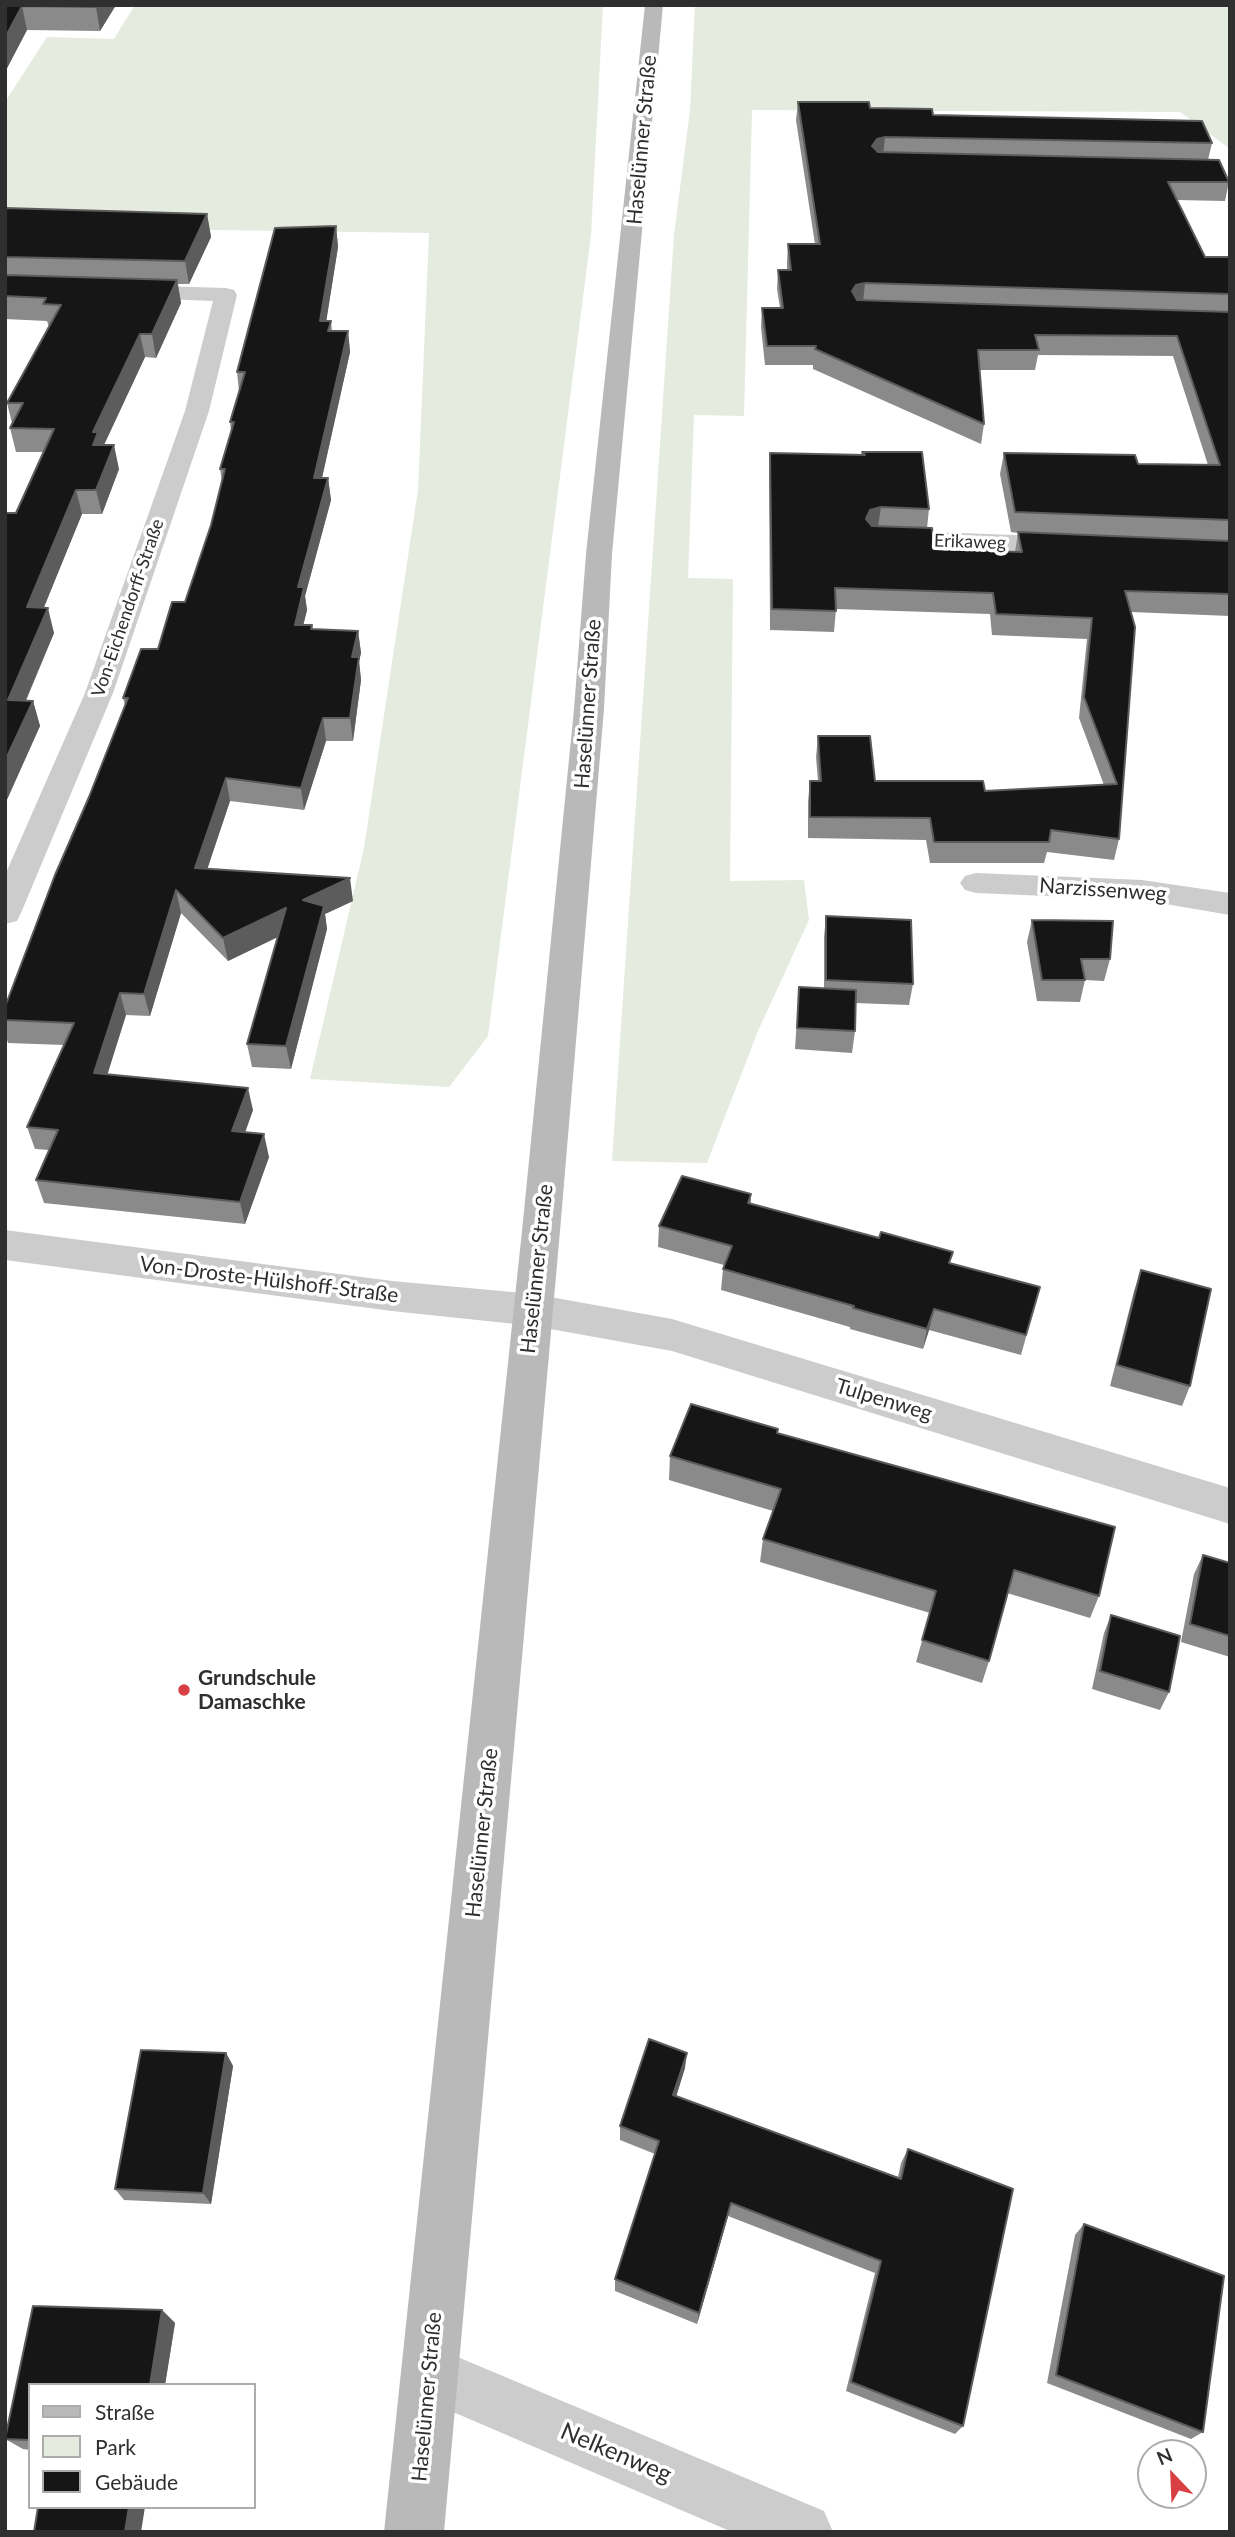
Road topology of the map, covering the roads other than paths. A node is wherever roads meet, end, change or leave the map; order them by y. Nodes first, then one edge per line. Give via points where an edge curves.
1 (654, 5) edge
2 (102, 291) edge
3 (878, 538) edge
4 (1095, 546) edge
5 (976, 883) dead end
6 (1230, 904) edge
7 (5, 913) edge
8 (5, 1245) edge
9 (534, 1310) junction
10 (1230, 1506) edge
11 (429, 2373) junction
12 (414, 2532) edge
13 (803, 2532) edge

1 - 9 street, Haselünner Straße via 599,555
2 - 7 street, Von-Eichendorff-Straße via 226,295 197,411 99,693
3 - 4 street, Erikaweg
5 - 6 street, Narzissenweg via 1142,890
8 - 9 street, Von-Droste-Hülshoff-Straße via 391,1296
9 - 10 street, Tulpenweg via 672,1335
9 - 11 street, Haselünner Straße
11 - 12 street, Haselünner Straße
11 - 13 street, Nelkenweg

